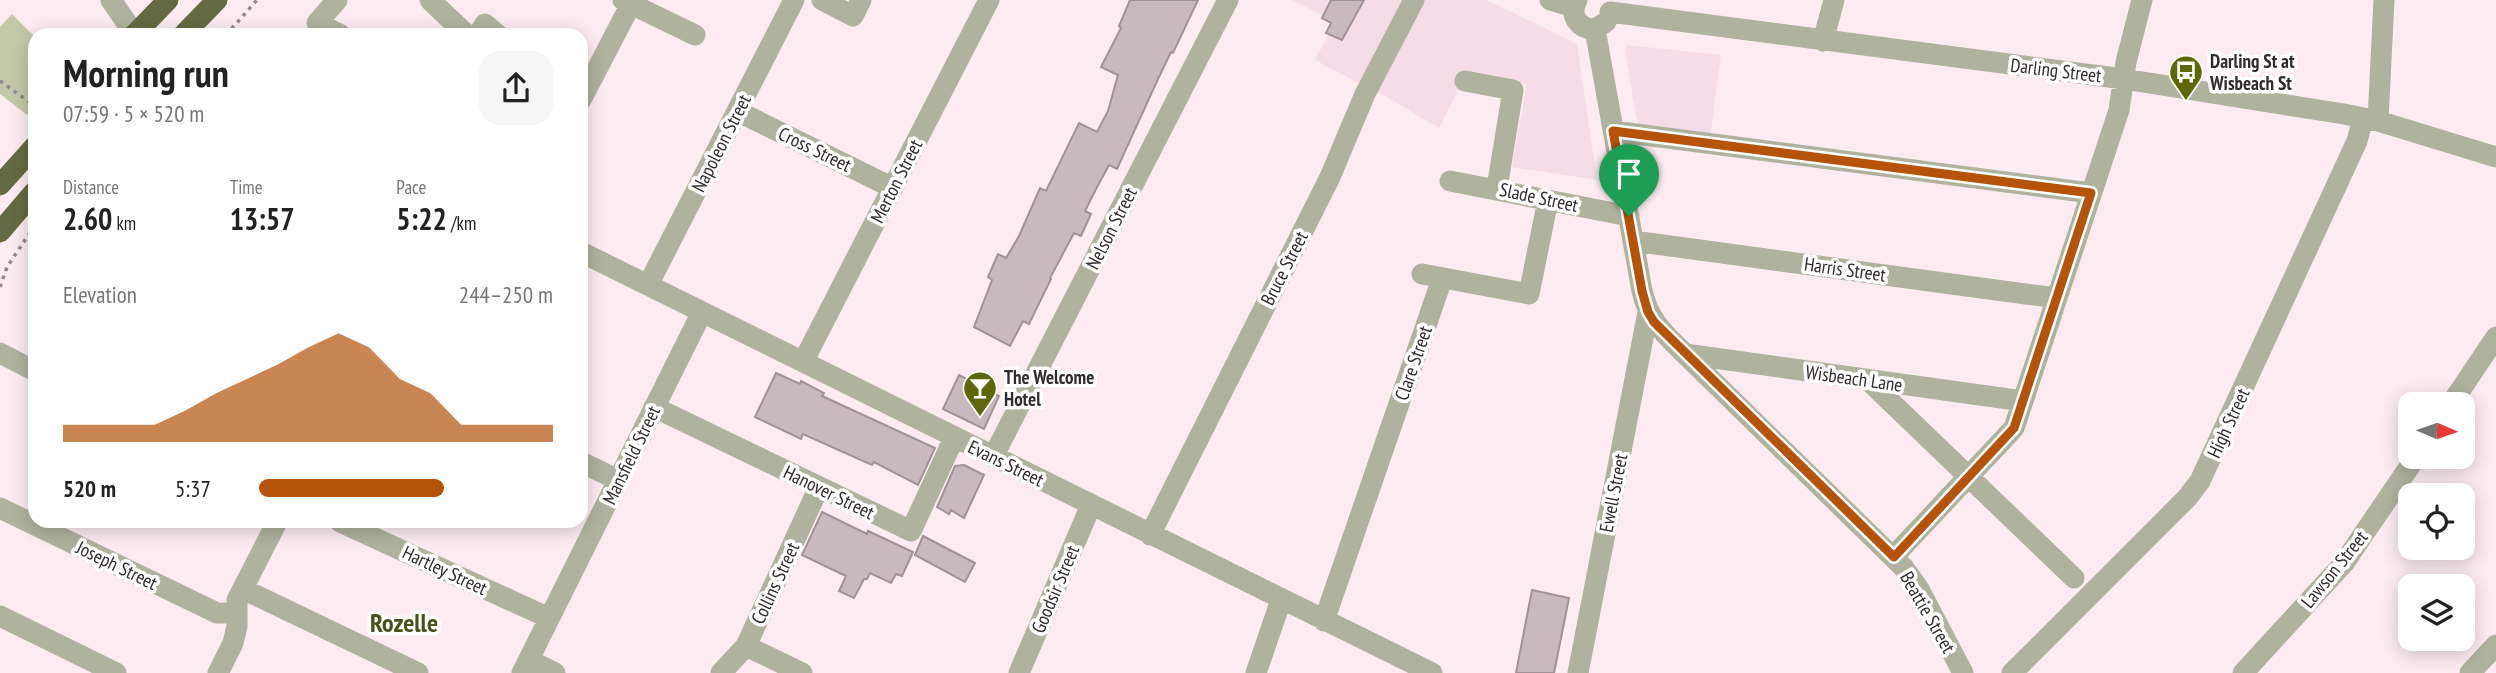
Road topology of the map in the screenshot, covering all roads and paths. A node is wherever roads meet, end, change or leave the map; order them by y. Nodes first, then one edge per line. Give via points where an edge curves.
1 (111, 0) edge
2 (168, 0) edge
3 (217, 0) edge
4 (257, 0) edge
5 (337, 0) edge
6 (430, 0) edge
7 (794, 0) edge
8 (822, 0) edge
9 (861, 0) edge
10 (989, 0) edge
11 (1228, 0) edge
12 (1414, 0) edge
13 (1550, 0) edge
14 (1834, 0) edge
15 (2142, 0) edge
16 (2384, 0) edge
17 (629, 1) edge
18 (1575, 3) edge
19 (1608, 6) edge
20 (130, 28) edge
21 (142, 28) edge
22 (190, 28) edge
23 (232, 28) edge
24 (327, 28) edge
25 (460, 28) edge
26 (1595, 29) junction
27 (695, 36) dead end
28 (1823, 41) junction
29 (2124, 79) junction
30 (0, 81) edge
31 (1465, 81) dead end
32 (588, 86) edge
33 (28, 101) edge
34 (737, 111) junction
35 (2371, 120) junction
36 (1613, 131) junction
37 (28, 154) edge
38 (2496, 157) edge
39 (1450, 181) dead end
40 (0, 185) edge
41 (892, 188) junction
42 (1497, 188) junction
43 (2091, 193) junction
44 (28, 199) edge
45 (1548, 200) junction
46 (1629, 216) junction
47 (0, 232) edge
48 (28, 236) edge
49 (1633, 241) junction
50 (588, 255) edge
51 (648, 285) junction
52 (0, 287) edge
53 (2056, 298) junction
54 (702, 312) junction
55 (1648, 312) junction
56 (2496, 337) edge
57 (0, 353) edge
58 (1685, 354) junction
59 (803, 362) junction
60 (28, 367) edge
61 (1869, 381) junction
62 (2459, 392) edge
63 (2023, 401) junction
64 (654, 407) junction
65 (954, 438) junction
66 (993, 457) junction
67 (588, 465) edge
68 (2408, 469) edge
69 (1967, 477) junction
70 (618, 480) junction
71 (819, 487) junction
72 (1091, 505) junction
73 (0, 509) edge
74 (28, 522) edge
75 (40, 528) edge
76 (274, 528) edge
77 (353, 528) edge
78 (1150, 535) junction
79 (1894, 557) junction
80 (2074, 578) dead end
81 (243, 589) junction
82 (1281, 600) junction
83 (236, 613) junction
84 (0, 616) edge
85 (549, 618) junction
86 (1324, 621) junction
87 (2496, 645) edge
88 (746, 646) junction
89 (526, 666) edge
90 (116, 673) edge
91 (218, 673) edge
92 (418, 673) edge
93 (555, 673) edge
94 (721, 673) edge
95 (802, 673) edge
96 (1019, 673) edge
97 (1256, 673) edge
98 (1432, 673) edge
99 (1578, 673) edge
100 (1963, 673) edge
101 (2012, 673) edge
102 (2243, 673) edge
103 (2470, 673) edge

1 - 20 street
2 - 21 highway
3 - 22 highway
4 - 23 path
5 - 24 street via 317,23
6 - 25 street
7 - 34 street, Napoleon Street
8 - 9 street via 853,16
10 - 41 street, Merton Street
11 - 66 street, Nelson Street
12 - 78 street, Bruce Street
13 - 18 street
14 - 28 street
15 - 29 street
16 - 35 street, High Street
17 - 27 street
17 - 32 street
18 - 26 street via 1578,23
19 - 26 street via 1605,23
19 - 28 street, Darling Street
26 - 36 street, Beattie Street
28 - 29 street, Darling Street
29 - 35 street, Darling Street
29 - 43 street via 2119,110
30 - 33 path
31 - 42 street via 1513,90
34 - 41 street, Cross Street
34 - 51 street, Napoleon Street
35 - 38 street, Darling Street
35 - 101 street, High Street via 2357,141 2200,481
36 - 43 street
36 - 46 street, Beattie Street
37 - 40 highway
39 - 42 street, Slade Street
41 - 59 street, Merton Street
42 - 45 street, Slade Street
43 - 53 street
44 - 47 highway
45 - 46 street, Slade Street
45 - 86 street, Clare Street via 1529,294 1432,276
46 - 49 street, Beattie Street
48 - 52 path
49 - 53 street, Harris Street
49 - 55 street, Beattie Street
50 - 51 street, Evans Street
51 - 54 street, Evans Street
53 - 63 street
54 - 59 street, Evans Street
54 - 64 street, Mansfield Street
55 - 58 street, Beattie Street
55 - 99 street, Ewell Street
56 - 62 street
57 - 60 street
58 - 61 street, Wisbeach Lane
58 - 79 street, Beattie Street
59 - 65 street, Evans Street
61 - 63 street, Wisbeach Lane
61 - 69 street
63 - 69 street via 2014,428
64 - 70 street, Mansfield Street
64 - 71 street, Hanover Street
65 - 66 street, Evans Street
65 - 71 street, Hanover Street via 911,531
66 - 72 street, Evans Street
67 - 70 street
68 - 102 street, Lawson Street via 2344,563
69 - 79 street
69 - 80 street
70 - 85 street, Mansfield Street
71 - 88 street, Collins Street
72 - 78 street, Evans Street
72 - 96 street, Goodsir Street
73 - 74 street, Joseph Street
75 - 83 street, Joseph Street via 217,613
76 - 81 street
77 - 85 street, Hartley Street
78 - 82 street, Evans Street
79 - 100 street, Beattie Street via 1919,589
81 - 83 street
81 - 92 street
82 - 86 street, Evans Street
82 - 97 street
83 - 91 street via 233,643
84 - 90 street
85 - 89 street, Mansfield Street
86 - 98 street, Evans Street
87 - 103 street
88 - 94 street, Collins Street
88 - 95 street
89 - 93 street

